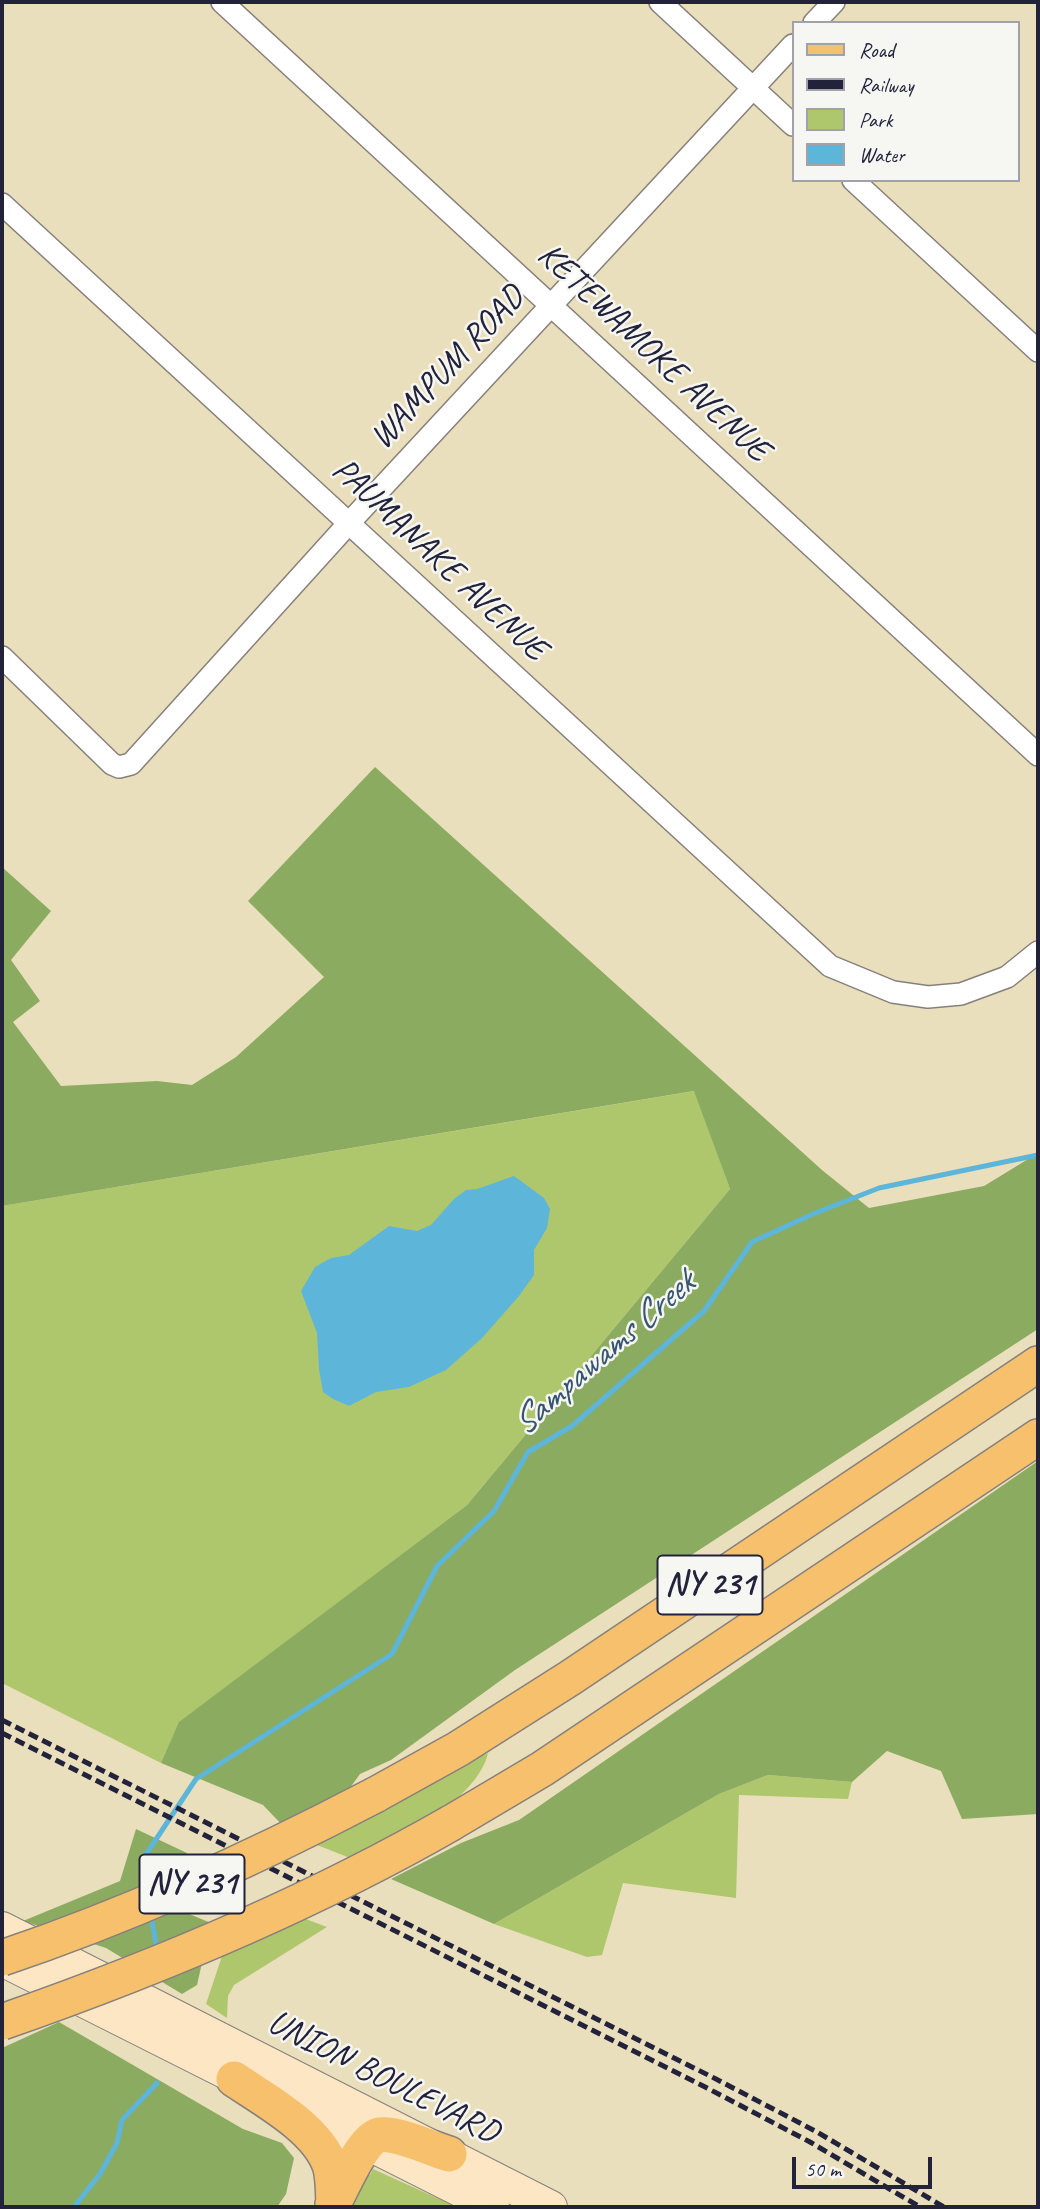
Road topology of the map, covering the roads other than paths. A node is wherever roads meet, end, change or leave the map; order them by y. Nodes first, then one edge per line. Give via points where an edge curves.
1 (222, 2) edge
2 (660, 2) edge
3 (834, 2) edge
4 (816, 21) edge
5 (792, 46) edge
6 (753, 88) junction
7 (792, 124) edge
8 (855, 182) edge
9 (2, 204) edge
10 (552, 305) junction
11 (1038, 351) edge
12 (349, 523) junction
13 (6, 669) edge
14 (1038, 755) edge
15 (1038, 951) edge
16 (1038, 1364) edge
17 (1038, 1437) edge
18 (2, 1928) edge
19 (2, 1959) edge
20 (3, 2029) edge
21 (177, 2033) junction
22 (234, 2078) junction
23 (366, 2144) junction
24 (449, 2154) junction
25 (332, 2205) edge
26 (493, 2207) edge
27 (551, 2207) edge

1 - 10 street, KETEWAMOKE AVENUE
2 - 6 street
3 - 4 street
5 - 6 street, WAMPUM ROAD
6 - 7 street
6 - 10 street, WAMPUM ROAD
8 - 11 street
9 - 12 street, PAUMANAKE AVENUE
10 - 12 street, WAMPUM ROAD
10 - 14 street, KETEWAMOKE AVENUE
12 - 13 street, WAMPUM ROAD via 126,767 112,764
12 - 15 street, PAUMANAKE AVENUE via 830,966 893,992 928,997 961,994 1007,977
16 - 19 main road, NY 231, bridge via 590,1666 458,1749 308,1830 192,1884
17 - 20 main road, NY 231, bridge via 564,1755 451,1824 286,1908
18 - 21 main road
19 - 21 main road
21 - 22 main road, UNION BOULEVARD
21 - 24 main road, UNION BOULEVARD
22 - 23 main road, UNION BOULEVARD
22 - 25 main road via 317,2143 333,2175
23 - 24 main road via 377,2136 390,2135
23 - 25 main road
23 - 26 main road, UNION BOULEVARD
24 - 27 main road, UNION BOULEVARD

